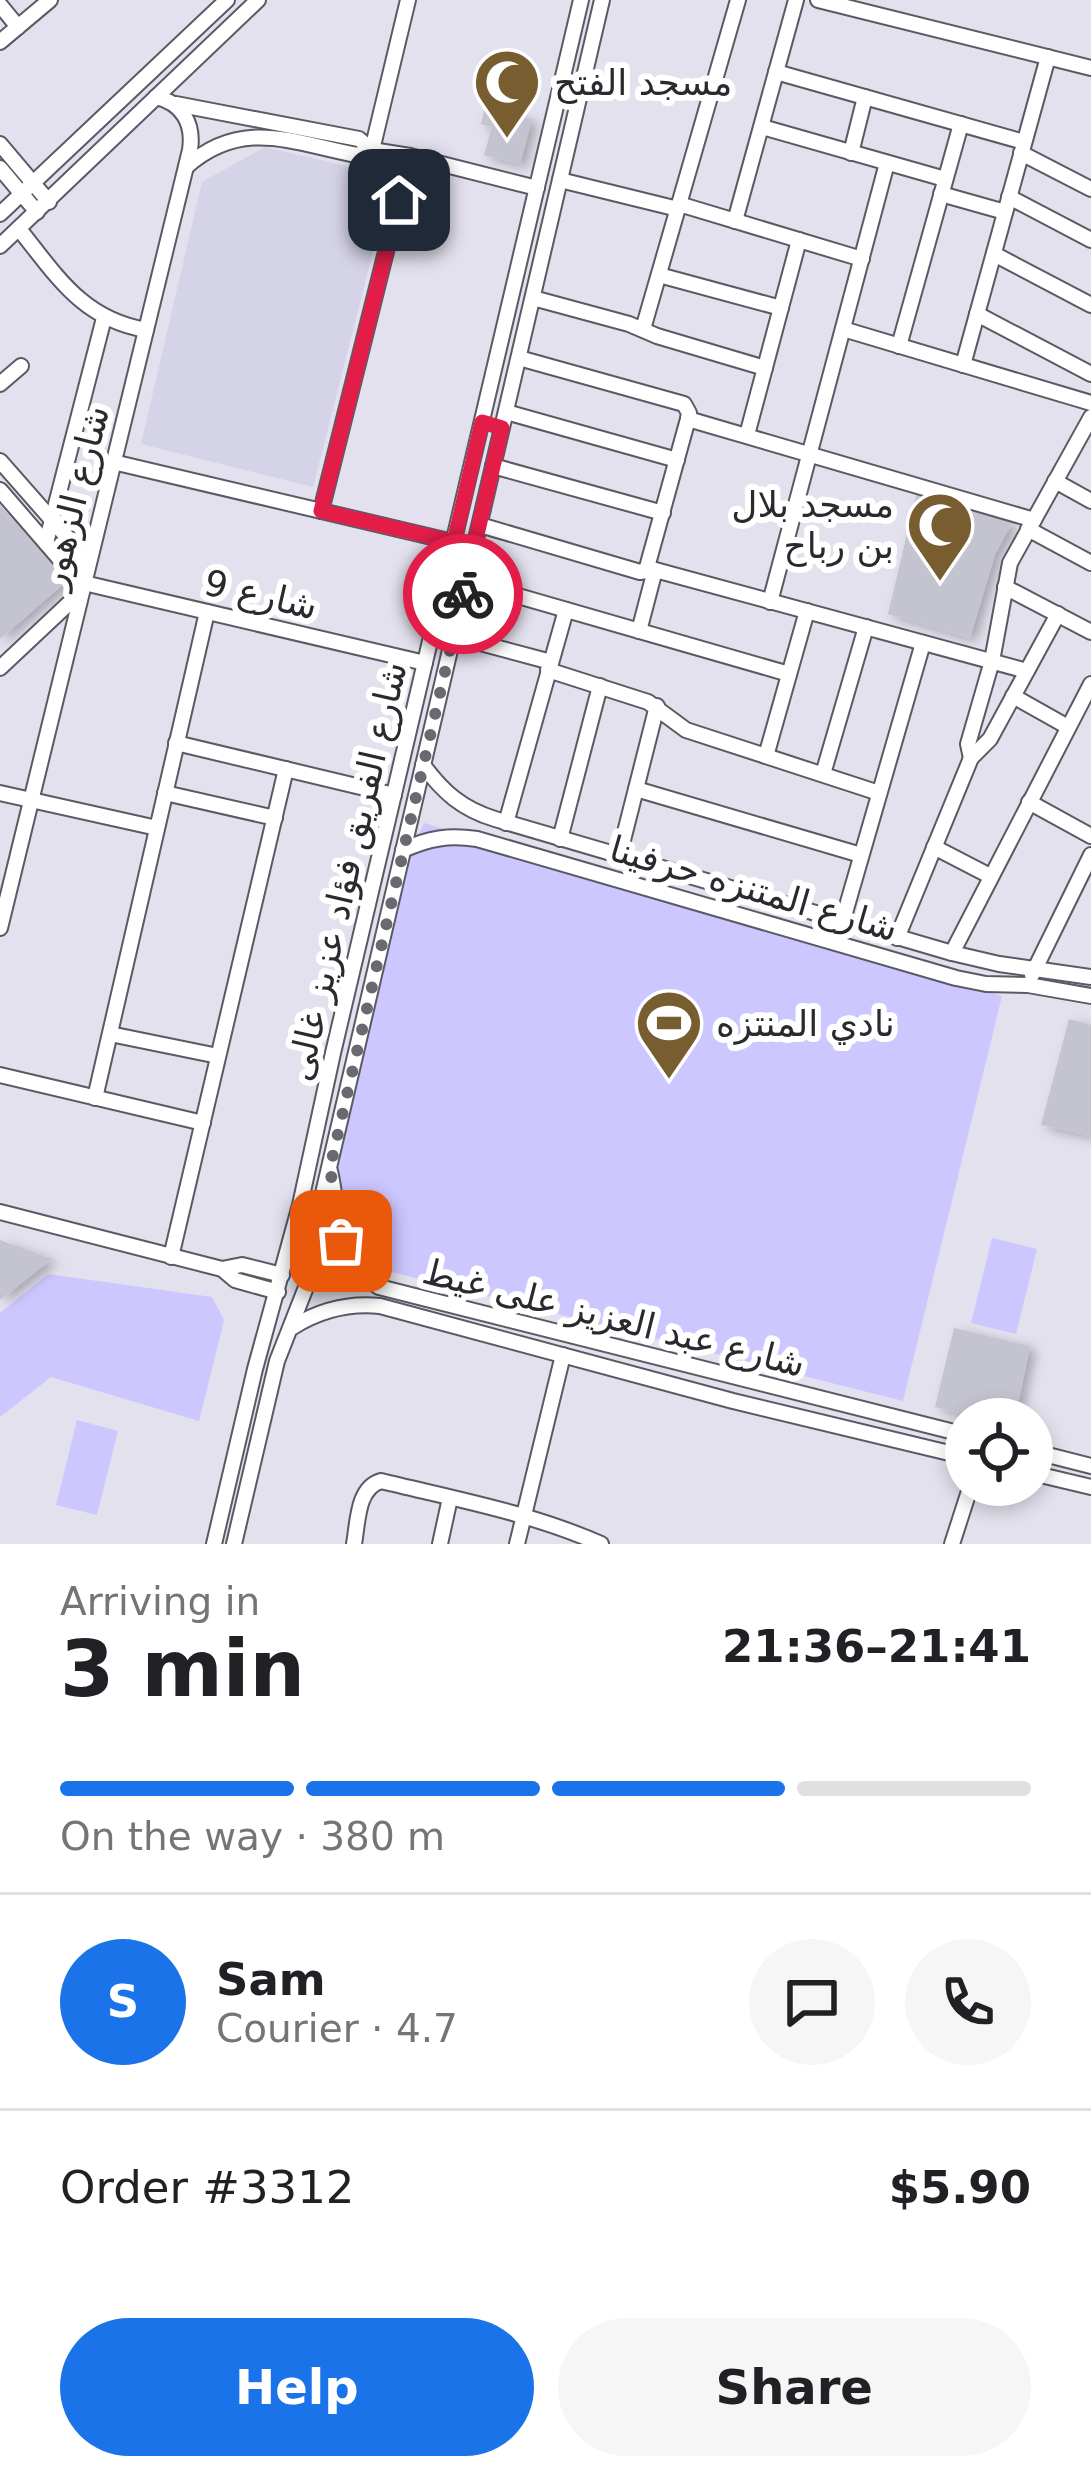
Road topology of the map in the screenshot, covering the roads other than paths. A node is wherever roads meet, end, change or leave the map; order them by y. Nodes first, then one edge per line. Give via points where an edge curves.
1 (50, 0) edge
2 (227, 0) edge
3 (408, 0) edge
4 (581, 0) edge
5 (602, 0) edge
6 (738, 0) edge
7 (796, 0) edge
8 (818, 0) edge
9 (255, 1) edge
10 (855, 4) edge
11 (0, 5) edge
12 (18, 27) junction
13 (0, 42) edge
14 (548, 51) dead end
15 (1048, 57) junction
16 (567, 59) junction
17 (587, 62) junction
18 (1091, 68) edge
19 (776, 72) junction
20 (156, 97) junction
21 (866, 97) junction
22 (558, 99) junction
23 (176, 104) junction
24 (578, 104) junction
25 (257, 119) junction
26 (961, 124) junction
27 (761, 127) junction
28 (252, 136) junction
29 (192, 141) junction
30 (0, 144) edge
31 (1023, 148) junction
32 (208, 150) junction
33 (372, 150) junction
34 (851, 153) junction
35 (410, 156) junction
36 (887, 163) junction
37 (186, 166) junction
38 (0, 168) edge
39 (560, 180) junction
40 (943, 187) junction
41 (27, 188) junction
42 (537, 188) junction
43 (1091, 189) edge
44 (1007, 204) junction
45 (43, 207) junction
46 (679, 207) junction
47 (0, 214) edge
48 (735, 221) junction
49 (19, 229) junction
50 (799, 240) junction
51 (1091, 240) edge
52 (0, 246) edge
53 (994, 254) junction
54 (862, 259) junction
55 (659, 275) junction
56 (533, 298) junction
57 (1091, 305) edge
58 (781, 308) junction
59 (977, 314) junction
60 (104, 318) junction
61 (643, 329) junction
62 (843, 329) junction
63 (146, 330) junction
64 (899, 346) junction
65 (518, 358) junction
66 (963, 364) junction
67 (21, 366) dead end
68 (765, 368) junction
69 (1091, 374) edge
70 (0, 384) edge
71 (1091, 403) edge
72 (688, 419) junction
73 (504, 420) junction
74 (482, 422) junction
75 (1089, 426) edge
76 (747, 435) junction
77 (810, 453) junction
78 (677, 460) junction
79 (0, 461) edge
80 (113, 462) junction
81 (493, 466) junction
82 (1055, 482) junction
83 (0, 490) edge
84 (1091, 501) edge
85 (321, 511) junction
86 (663, 513) junction
87 (52, 521) junction
88 (479, 525) junction
89 (1031, 525) junction
90 (454, 542) junction
91 (46, 543) junction
92 (89, 562) junction
93 (1091, 563) edge
94 (652, 569) junction
95 (466, 581) junction
96 (83, 587) junction
97 (1005, 587) junction
98 (770, 602) junction
99 (566, 610) junction
100 (807, 611) junction
101 (207, 612) junction
102 (1058, 614) junction
103 (866, 627) junction
104 (639, 631) junction
105 (1091, 632) edge
106 (454, 636) junction
107 (923, 643) junction
108 (992, 661) junction
109 (425, 664) junction
110 (549, 666) junction
111 (0, 668) edge
112 (1027, 670) junction
113 (789, 674) junction
114 (1091, 684) edge
115 (600, 686) junction
116 (1013, 696) junction
117 (657, 706) junction
118 (1069, 727) junction
119 (176, 743) junction
120 (766, 756) junction
121 (971, 758) junction
122 (423, 765) junction
123 (286, 769) junction
124 (823, 774) junction
125 (636, 789) junction
126 (0, 793) edge
127 (165, 793) junction
128 (879, 793) junction
129 (394, 795) junction
130 (32, 799) junction
131 (1029, 802) junction
132 (275, 818) junction
133 (506, 823) junction
134 (157, 828) junction
135 (1091, 836) edge
136 (560, 839) junction
137 (934, 847) junction
138 (404, 850) junction
139 (612, 855) junction
140 (861, 855) junction
141 (1091, 855) edge
142 (599, 874) junction
143 (990, 876) junction
144 (842, 922) junction
145 (0, 928) edge
146 (896, 938) junction
147 (358, 948) junction
148 (952, 952) junction
149 (380, 953) junction
150 (1035, 968) junction
151 (1091, 977) edge
152 (1028, 985) junction
153 (1091, 996) edge
154 (110, 1034) junction
155 (333, 1053) junction
156 (218, 1056) junction
157 (355, 1058) junction
158 (0, 1076) edge
159 (95, 1097) junction
160 (203, 1123) junction
161 (330, 1168) junction
162 (300, 1204) junction
163 (321, 1209) junction
164 (0, 1212) edge
165 (171, 1257) junction
166 (223, 1269) junction
167 (283, 1275) junction
168 (278, 1292) junction
169 (529, 1325) junction
170 (289, 1329) junction
171 (525, 1345) junction
172 (563, 1355) junction
173 (684, 1363) junction
174 (678, 1385) junction
175 (912, 1422) junction
176 (945, 1430) edge
177 (907, 1443) junction
178 (945, 1452) edge
179 (1053, 1456) edge
180 (1091, 1466) edge
181 (1053, 1478) edge
182 (1091, 1487) edge
183 (451, 1498) junction
184 (964, 1506) edge
185 (524, 1516) junction
186 (598, 1543) edge
187 (214, 1544) edge
188 (234, 1544) edge
189 (354, 1544) edge
190 (440, 1544) edge
191 (517, 1544) edge
192 (952, 1544) edge

1 - 12 street
2 - 41 street
3 - 33 street
4 - 16 street, شارع الفريق فؤاد عزيز غالى
5 - 17 street, شارع الفريق فؤاد عزيز غالى
6 - 46 street
7 - 19 street
8 - 10 street
9 - 20 street
10 - 15 street
11 - 12 street
12 - 13 street
14 - 16 street
15 - 18 street
15 - 31 street
16 - 17 street via 577,68
16 - 22 street, شارع الفريق فؤاد عزيز غالى
17 - 24 street, شارع الفريق فؤاد عزيز غالى
19 - 21 street
19 - 27 street
20 - 23 street
20 - 45 street
21 - 26 street
21 - 34 street
22 - 24 street
22 - 42 street, شارع الفريق فؤاد عزيز غالى
23 - 25 street
23 - 29 street
24 - 39 street, شارع الفريق فؤاد عزيز غالى
25 - 28 street
25 - 33 street via 359,139
26 - 31 street
26 - 40 street
27 - 34 street
27 - 48 street
28 - 32 street
28 - 33 street via 352,154
29 - 32 street
29 - 37 street, شارع الزهور
30 - 41 street
31 - 43 street
31 - 44 street
32 - 37 street
33 - 35 street
34 - 36 street
35 - 42 street
35 - 85 street
36 - 40 street
36 - 54 street
37 - 63 street, شارع الزهور
38 - 41 street
39 - 46 street
39 - 56 street, شارع الفريق فؤاد عزيز غالى
40 - 44 street
40 - 64 street
41 - 45 street
41 - 47 street
42 - 74 street, شارع الفريق فؤاد عزيز غالى
44 - 51 street
44 - 53 street
45 - 49 street
46 - 48 street
46 - 55 street
48 - 50 street
49 - 52 street
49 - 60 street via 79,301
50 - 54 street
50 - 58 street
53 - 57 street
53 - 59 street
54 - 62 street
55 - 58 street
55 - 61 street
56 - 61 street
56 - 65 street, شارع الفريق فؤاد عزيز غالى
58 - 68 street
59 - 66 street
59 - 69 street
60 - 63 street
60 - 87 street
61 - 68 street
62 - 64 street
62 - 77 street
63 - 80 street, شارع الزهور
64 - 66 street
65 - 72 street via 684,404
65 - 73 street, شارع الفريق فؤاد عزيز غالى
66 - 71 street
67 - 70 street
68 - 76 street
72 - 76 street
72 - 78 street
73 - 74 street
73 - 78 street
73 - 81 street, شارع الفريق فؤاد عزيز غالى
74 - 90 street, شارع الفريق فؤاد عزيز غالى
75 - 82 street
76 - 77 street
77 - 89 street
77 - 98 street
78 - 86 street
79 - 87 street
80 - 85 street
80 - 92 street, شارع الزهور
81 - 86 street
81 - 88 street, شارع الفريق فؤاد عزيز غالى
82 - 84 street
82 - 89 street
83 - 91 street
85 - 90 street
86 - 94 street
87 - 91 street
87 - 92 street
88 - 94 street
88 - 95 street, شارع الفريق فؤاد عزيز غالى
89 - 93 street
89 - 97 street
90 - 109 street, شارع الفريق فؤاد عزيز غالى
91 - 96 street
92 - 96 street, شارع الزهور
94 - 98 street
94 - 104 street
95 - 99 street
95 - 106 street, شارع الفريق فؤاد عزيز غالى
96 - 101 street, شارع 9
96 - 111 street
96 - 130 street, شارع الزهور
97 - 102 street
97 - 108 street
98 - 100 street
99 - 104 street
99 - 110 street
100 - 103 street
100 - 113 street
101 - 109 street, شارع 9
101 - 119 street
102 - 105 street
102 - 112 street
103 - 107 street
103 - 124 street
104 - 113 street
106 - 110 street
106 - 122 street, شارع الفريق فؤاد عزيز غالى
107 - 108 street
107 - 128 street
108 - 112 street
108 - 121 street via 968,743
109 - 129 street, شارع الفريق فؤاد عزيز غالى
110 - 115 street
110 - 133 street
112 - 116 street
113 - 120 street
114 - 118 street
115 - 117 street
115 - 136 street
116 - 118 street
116 - 121 street
117 - 120 street via 686,730
117 - 125 street
118 - 131 street
119 - 123 street
119 - 127 street
120 - 124 street
121 - 137 street
122 - 133 street, شارع المتنزه حرفينا via 459,804
122 - 138 street, شارع الفريق فؤاد عزيز غالى
123 - 129 street
123 - 132 street
124 - 128 street
125 - 139 street
125 - 140 street
126 - 130 street
127 - 132 street
127 - 134 street
128 - 140 street
129 - 147 street, شارع الفريق فؤاد عزيز غالى
130 - 134 street
130 - 145 street, شارع الزهور
131 - 135 street
131 - 143 street
132 - 156 street
133 - 136 street, شارع المتنزه حرفينا
134 - 154 street
136 - 139 street, شارع المتنزه حرفينا
137 - 143 street
137 - 146 street
138 - 142 street, شارع المتنزه حرفينا via 462,837
138 - 149 street, شارع الفريق فؤاد عزيز غالى
139 - 142 street
139 - 144 street, شارع المتنزه حرفينا
140 - 144 street
141 - 150 street
142 - 152 street, شارع المتنزه حرفينا via 956,978
143 - 148 street
144 - 146 street, شارع المتنزه حرفينا
146 - 148 street, شارع المتنزه حرفينا
147 - 149 street
147 - 155 street, شارع الفريق فؤاد عزيز غالى
148 - 150 street, شارع المتنزه حرفينا
149 - 157 street, شارع الفريق فؤاد عزيز غالى
150 - 151 street, شارع المتنزه حرفينا
150 - 152 street
152 - 153 street, شارع المتنزه حرفينا
154 - 156 street
154 - 159 street
155 - 157 street
155 - 162 street, شارع الفريق فؤاد عزيز غالى
156 - 160 street
157 - 161 street, شارع الفريق فؤاد عزيز غالى
158 - 159 street
159 - 160 street
160 - 165 street
161 - 163 street, شارع الفريق فؤاد عزيز غالى
161 - 169 street, شارع عبد العزيز على غيط via 341,1241 365,1279
162 - 163 street
162 - 167 street, شارع الفريق فؤاد عزيز غالى
163 - 170 street, شارع الفريق فؤاد عزيز غالى via 310,1276
164 - 165 street
165 - 166 street
166 - 167 street
166 - 168 street
167 - 168 street, شارع الفريق فؤاد عزيز غالى
168 - 187 street, شارع الفريق فؤاد عزيز غالى
169 - 171 street
169 - 173 street, شارع عبد العزيز على غيط
170 - 171 street, شارع عبد العزيز على غيط via 326,1311 367,1305
170 - 188 street, شارع الفريق فؤاد عزيز غالى
171 - 172 street, شارع عبد العزيز على غيط
172 - 174 street, شارع عبد العزيز على غيط
172 - 185 street
173 - 174 street
173 - 175 street, شارع عبد العزيز على غيط
174 - 177 street, شارع عبد العزيز على غيط
175 - 176 street, شارع عبد العزيز على غيط
175 - 177 street
177 - 178 street, شارع عبد العزيز على غيط
179 - 180 street
181 - 182 street
183 - 185 street
183 - 189 street via 371,1484
183 - 190 street
184 - 192 street
185 - 186 street
185 - 191 street

